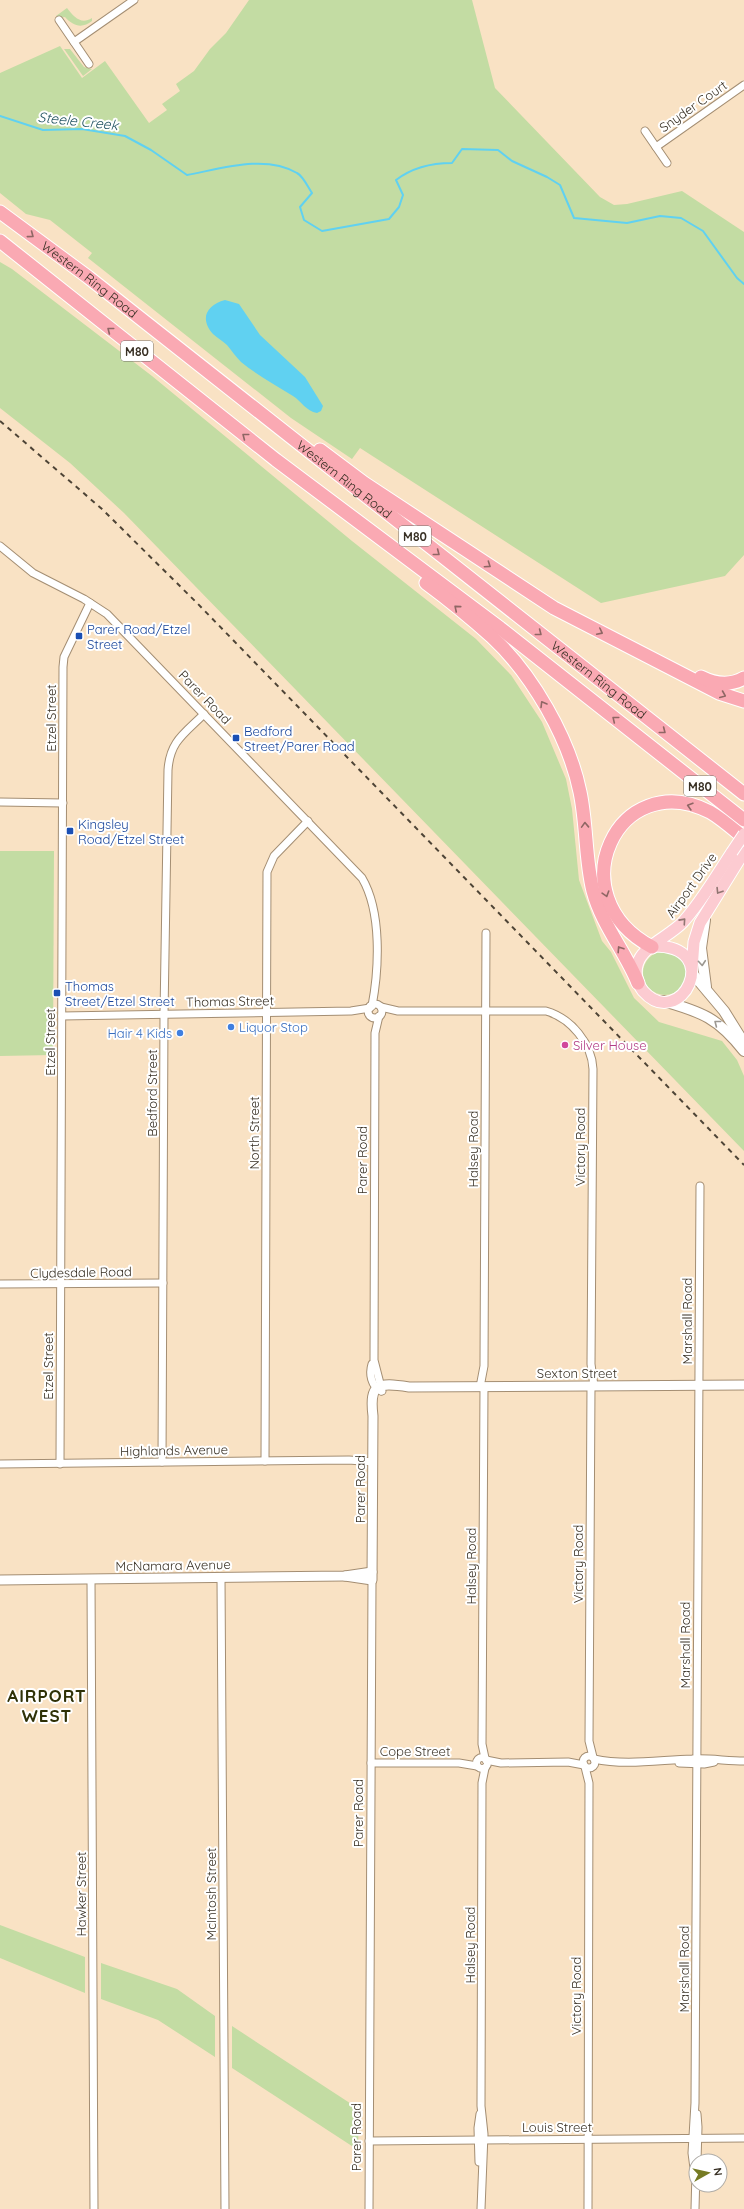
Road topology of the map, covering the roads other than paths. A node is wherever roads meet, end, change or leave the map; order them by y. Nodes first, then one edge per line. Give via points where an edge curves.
1 (134, 0) edge
2 (59, 20) dead end
3 (74, 42) junction
4 (89, 64) dead end
5 (744, 85) edge
6 (645, 131) dead end
7 (656, 147) junction
8 (667, 164) dead end
9 (0, 212) edge
10 (0, 241) edge
11 (88, 277) junction
12 (276, 460) junction
13 (0, 546) edge
14 (90, 602) junction
15 (626, 645) junction
16 (744, 678) edge
17 (744, 701) edge
18 (204, 714) junction
19 (744, 794) edge
20 (0, 802) edge
21 (63, 803) junction
22 (744, 820) edge
23 (308, 821) junction
24 (744, 834) edge
25 (744, 838) edge
26 (739, 854) edge
27 (708, 910) junction
28 (486, 933) dead end
29 (653, 946) junction
30 (692, 972) junction
31 (638, 983) junction
32 (706, 989) junction
33 (662, 1001) junction
34 (375, 1011) junction
35 (486, 1011) junction
36 (267, 1013) junction
37 (164, 1014) junction
38 (62, 1016) junction
39 (744, 1043) edge
40 (744, 1051) edge
41 (700, 1186) dead end
42 (163, 1283) junction
43 (0, 1284) edge
44 (61, 1284) junction
45 (744, 1385) edge
46 (591, 1386) junction
47 (698, 1386) junction
48 (483, 1387) junction
49 (380, 1388) junction
50 (373, 1459) junction
51 (265, 1461) junction
52 (162, 1462) junction
53 (0, 1464) edge
54 (60, 1464) junction
55 (372, 1576) junction
56 (221, 1578) junction
57 (91, 1579) junction
58 (0, 1580) edge
59 (696, 1761) junction
60 (744, 1761) edge
61 (589, 1762) junction
62 (371, 1763) junction
63 (482, 1763) junction
64 (695, 2138) junction
65 (744, 2138) edge
66 (588, 2139) junction
67 (481, 2140) junction
68 (369, 2141) junction
69 (695, 2153) edge
70 (696, 2153) edge
71 (695, 2193) edge
72 (94, 2209) edge
73 (225, 2209) edge
74 (369, 2209) edge
75 (481, 2209) edge
76 (588, 2209) edge
77 (695, 2209) edge

1 - 3 street
2 - 3 street
3 - 4 street
5 - 7 street, Snyder Court
6 - 7 street, Snyder Court
7 - 8 street, Snyder Court
9 -> 11 highway, Western Ring Road / M80
12 -> 10 highway, Western Ring Road / M80
11 -> 15 highway via 364,483 554,608
11 -> 19 highway, Western Ring Road / M80
22 -> 12 highway, Western Ring Road / M80 via 500,628
31 -> 12 highway via 597,905 590,879 584,814 573,766 555,725 533,688 492,637 323,503
13 - 14 street, Parer Road via 39,577
14 - 18 street, Parer Road via 107,614
14 - 21 street, Etzel Street via 64,657
15 - 16 highway via 708,680 728,683
15 -> 17 highway via 719,693
18 - 23 street, Parer Road
18 - 37 street, Bedford Street via 173,745 169,755
20 - 21 street
21 - 38 street, Etzel Street
23 - 34 street, Parer Road via 362,878 370,893 376,923
23 - 36 street, North Street via 279,850 268,866
24 - 26 main road, Airport Drive, bridge
25 -> 29 highway via 710,812 677,803 646,808 618,829 609,844 604,860 603,878 606,892 624,927
26 -> 27 main road, Airport Drive
29 -> 26 main road, Airport Drive via 675,930
27 - 30 main road, Airport Drive via 694,942
27 -> 32 main road via 701,948
28 - 35 street, Halsey Road
29 - 30 main road via 677,950 686,957
29 - 31 main road via 645,951 639,960 636,973
30 - 32 main road
30 - 33 main road via 692,983 686,992 677,999
31 - 33 main road via 651,997
32 - 39 main road via 731,1020
40 -> 33 main road via 722,1027 706,1016 693,1009
34 - 35 street, Thomas Street
34 - 36 street, Thomas Street
34 - 49 street, Parer Road via 374,1360
35 - 46 street, Victory Road via 536,1010 551,1013 567,1023 587,1044 591,1054
35 - 48 street, Halsey Road
36 - 37 street, Thomas Street
36 - 51 street, North Street
37 - 38 street, Thomas Street
37 - 42 street, Bedford Street
38 - 44 street, Etzel Street
41 - 47 street, Marshall Road
42 - 44 street, Clydesdale Road
42 - 52 street, Bedford Street
43 - 44 street, Clydesdale Road
44 - 54 street, Etzel Street
45 - 47 street, Sexton Street
46 - 47 street, Sexton Street
46 - 48 street, Sexton Street
46 - 61 street, Victory Road
47 - 59 street, Marshall Road
48 - 49 street, Sexton Street
48 - 63 street, Halsey Road
49 - 50 street, Parer Road via 373,1416
50 - 51 street, Highlands Avenue
50 - 55 street, Parer Road
51 - 52 street, Highlands Avenue
52 - 54 street, Highlands Avenue
53 - 54 street, Highlands Avenue
55 - 56 street, McNamara Avenue
55 - 62 street, Parer Road
56 - 57 street, McNamara Avenue
56 - 73 street, McIntosh Street
57 - 58 street, McNamara Avenue
57 - 72 street, Hawker Street
59 - 60 street, Cope Street
59 - 61 street, Cope Street
59 - 64 street, Marshall Road
61 - 63 street, Cope Street
61 - 66 street, Victory Road
62 - 63 street, Cope Street
62 - 68 street, Parer Road
63 - 67 street, Halsey Road
64 - 65 street, Louis Street
64 - 66 street, Louis Street
64 - 69 street, Marshall Road
64 - 70 street, Marshall Road
66 - 67 street, Louis Street
66 - 76 street, Victory Road
67 - 68 street, Louis Street
67 - 75 street, Halsey Road
68 - 74 street, Parer Road
71 - 77 street, Marshall Road

